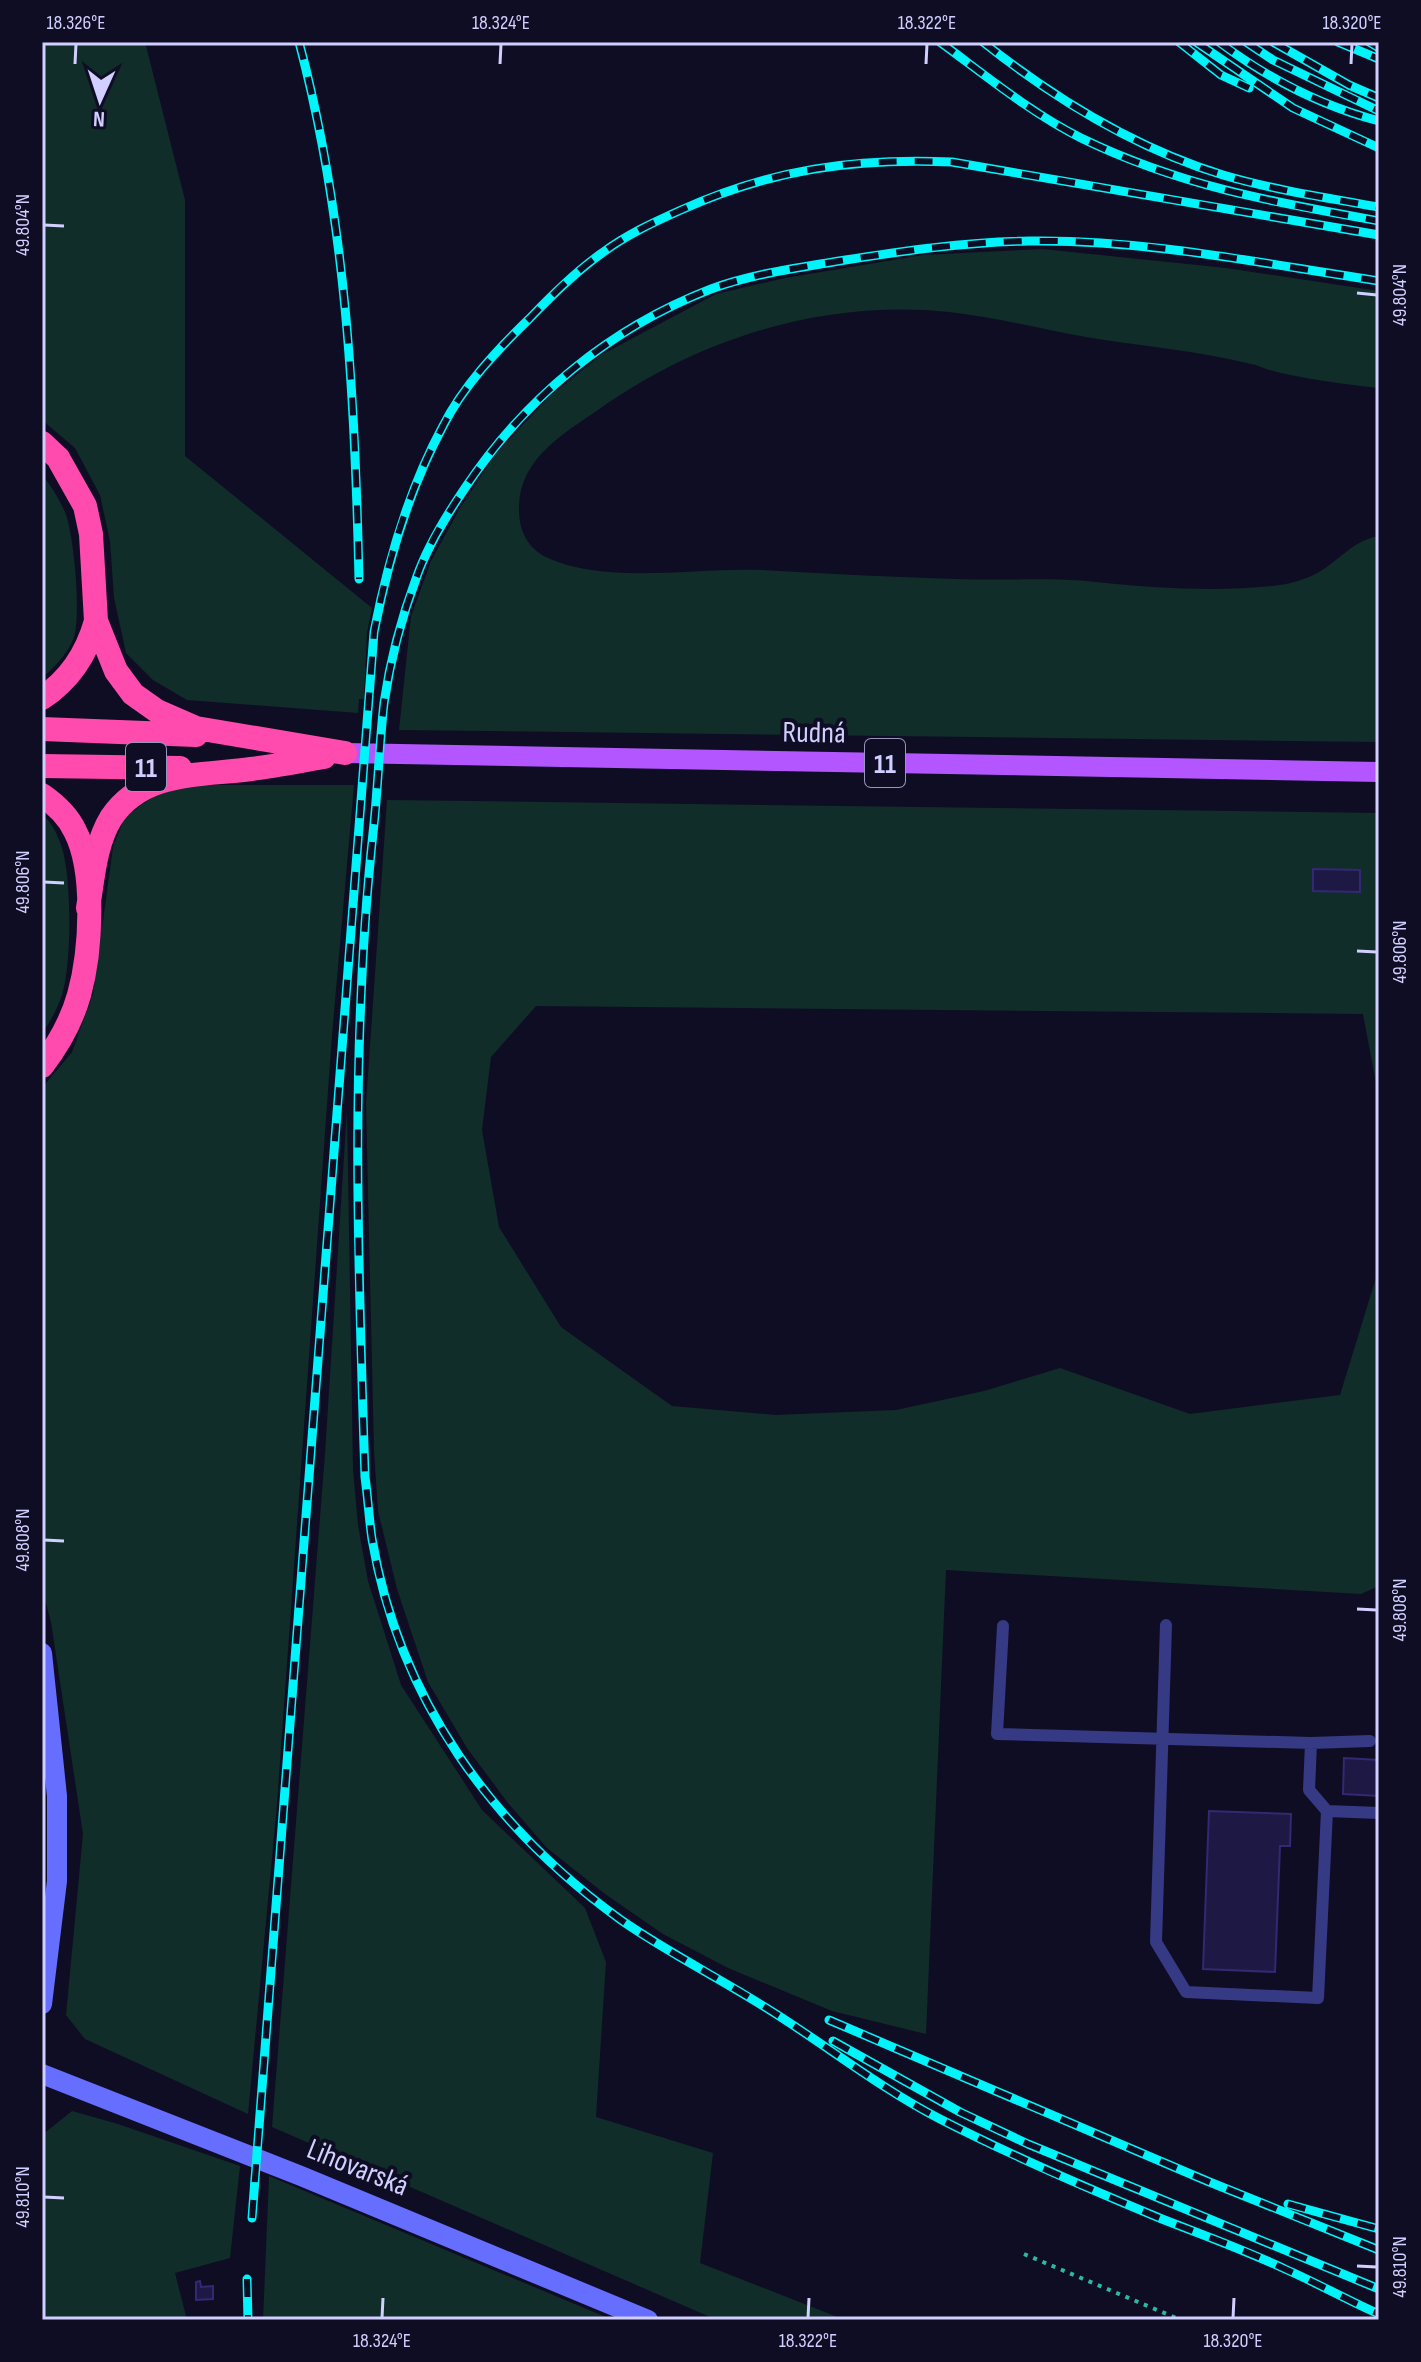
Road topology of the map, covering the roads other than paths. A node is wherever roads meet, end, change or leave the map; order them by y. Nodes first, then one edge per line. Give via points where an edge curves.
1 (42, 443) edge
2 (96, 621) junction
3 (42, 698) edge
4 (42, 729) edge
5 (250, 737) junction
6 (345, 753) junction
7 (42, 766) edge
8 (251, 769) junction
9 (1379, 772) edge
10 (42, 795) edge
11 (88, 908) junction
12 (42, 1066) edge
13 (1166, 1625) dead end
14 (1003, 1626) dead end
15 (42, 1653) edge
16 (1162, 1739) junction
17 (1370, 1741) dead end
18 (1311, 1743) junction
19 (1327, 1811) junction
20 (1379, 1813) edge
21 (42, 2004) edge
22 (42, 2074) edge
23 (648, 2320) edge

1 - 2 highway via 58,458 85,506
2 - 3 highway via 73,671
2 - 5 highway via 116,671 142,701 196,728
4 - 5 highway, 11
5 - 6 highway, 11
6 - 8 highway, 11
6 - 9 main road, Rudná / 11
7 - 8 highway, 11
8 - 11 highway via 179,776 150,785 123,804 102,836
10 - 11 highway via 65,815 79,839
11 - 12 highway via 79,996
13 - 16 lane
14 - 16 lane via 997,1734
15 - 21 street via 57,1796 57,1881
16 - 18 lane
16 - 19 lane via 1156,1942 1186,1992 1318,1998
17 - 18 lane
18 - 19 lane via 1309,1790
19 - 20 lane
22 - 23 street, Lihovarská

